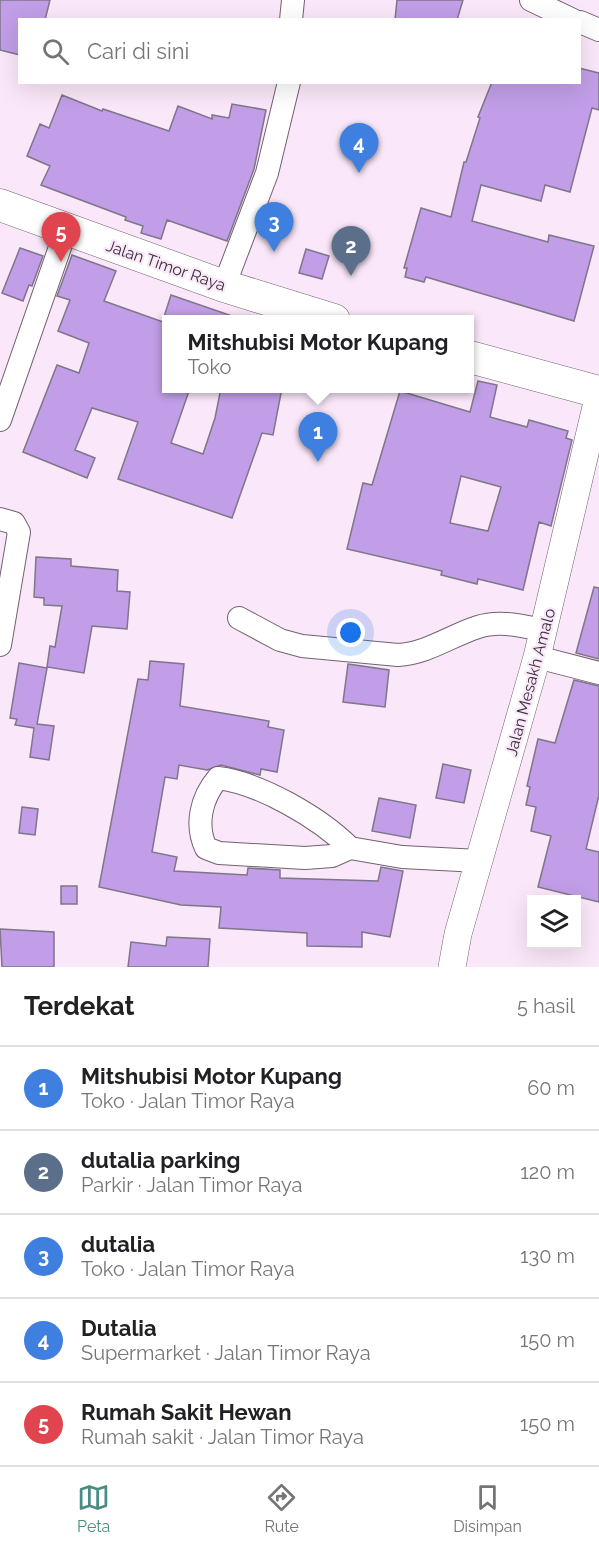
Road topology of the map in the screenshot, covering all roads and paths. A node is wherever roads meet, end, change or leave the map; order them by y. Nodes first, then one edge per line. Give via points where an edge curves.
1 (293, 0) edge
2 (531, 0) edge
3 (291, 18) edge
4 (569, 18) edge
5 (581, 23) edge
6 (599, 30) edge
7 (289, 84) edge
8 (0, 205) edge
9 (66, 230) junction
10 (224, 286) junction
11 (318, 315) edge
12 (474, 358) edge
13 (599, 393) edge
14 (0, 420) edge
15 (0, 519) edge
16 (239, 618) dead end
17 (543, 630) junction
18 (0, 645) edge
19 (537, 657) junction
20 (599, 673) edge
21 (350, 848) junction
22 (479, 861) junction
23 (452, 967) edge

1 - 3 street
2 - 4 street
5 - 6 street
7 - 10 street via 267,173
8 - 9 highway, Jalan Timor Raya
9 - 10 highway, Jalan Timor Raya
9 - 14 street
10 - 11 highway, Jalan Timor Raya
12 - 13 highway
13 - 17 main road, Jalan Mesakh Amalo
15 - 18 street via 14,523 19,532
16 - 17 street via 280,640 302,646 398,655 413,654 478,627 496,624
17 - 19 main road, Jalan Mesakh Amalo
19 - 20 street
19 - 22 main road, Jalan Mesakh Amalo
21 - 21 street via 333,832 260,788 238,780 218,778 210,788 199,822 199,834 206,848 219,853 305,858 332,856
21 - 22 street via 402,857
22 - 23 main road, Jalan Mesakh Amalo

